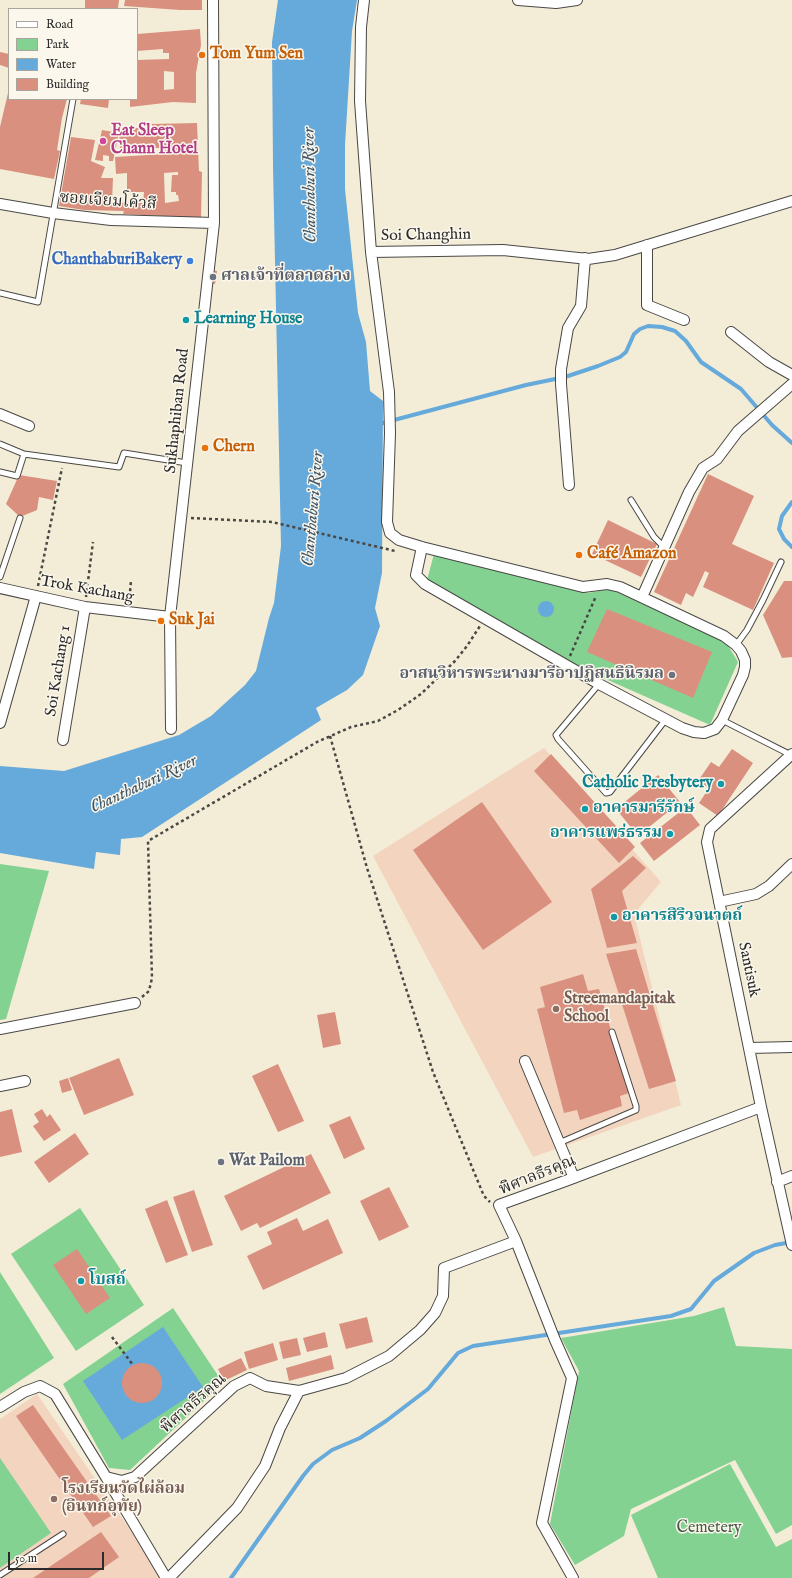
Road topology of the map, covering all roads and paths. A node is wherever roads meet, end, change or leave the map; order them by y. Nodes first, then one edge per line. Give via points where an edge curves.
1 (213, 0) edge
2 (364, 0) edge
3 (518, 0) edge
4 (577, 0) edge
5 (73, 100) edge
6 (792, 201) edge
7 (0, 204) edge
8 (52, 214) junction
9 (214, 223) junction
10 (647, 245) junction
11 (371, 252) junction
12 (585, 258) junction
13 (0, 293) edge
14 (684, 320) dead end
15 (731, 332) dead end
16 (792, 375) edge
17 (792, 384) edge
18 (0, 414) edge
19 (29, 426) dead end
20 (0, 444) edge
21 (24, 454) junction
22 (64, 459) junction
23 (187, 463) junction
24 (0, 472) edge
25 (569, 485) dead end
26 (631, 500) dead end
27 (20, 518) dead end
28 (181, 518) junction
29 (92, 542) dead end
30 (664, 547) junction
31 (422, 548) junction
32 (399, 552) dead end
33 (781, 562) dead end
34 (0, 576) edge
35 (131, 581) dead end
36 (601, 584) junction
37 (0, 588) edge
38 (36, 596) junction
39 (642, 597) junction
40 (85, 606) junction
41 (128, 613) junction
42 (170, 617) junction
43 (485, 617) junction
44 (736, 644) junction
45 (566, 665) junction
46 (599, 684) junction
47 (666, 719) junction
48 (722, 720) junction
49 (0, 723) edge
50 (171, 729) dead end
51 (330, 736) junction
52 (62, 740) dead end
53 (792, 755) edge
54 (792, 864) edge
55 (719, 902) junction
56 (135, 1003) joint
57 (0, 1029) edge
58 (612, 1032) dead end
59 (792, 1047) edge
60 (749, 1048) junction
61 (525, 1061) dead end
62 (25, 1081) dead end
63 (0, 1086) edge
64 (761, 1107) junction
65 (559, 1143) junction
66 (792, 1176) edge
67 (574, 1178) junction
68 (777, 1182) junction
69 (496, 1204) junction
70 (516, 1241) junction
71 (792, 1245) edge
72 (112, 1337) dead end
73 (133, 1365) dead end
74 (299, 1391) junction
75 (0, 1407) edge
76 (106, 1477) junction
77 (63, 1534) dead end
78 (0, 1575) edge
79 (166, 1578) edge
80 (170, 1578) edge
81 (573, 1578) edge

1 - 9 street, Sukhaphiban Road
2 - 11 street via 360,101
3 - 4 street via 556,3
5 - 8 lane
6 - 10 street, Soi Changhin
7 - 8 street, ซอยเจียมโค้วสี
8 - 9 street, ซอยเจียมโค้วสี via 111,220
8 - 13 lane via 38,302
9 - 23 street, Sukhaphiban Road
10 - 12 street, Soi Changhin via 615,255
10 - 14 street via 647,305
11 - 12 street, Soi Changhin via 503,250
11 - 31 street, Soi Changhin via 389,392 388,528 399,540
12 - 25 street via 581,306 568,328 561,369
15 - 16 street via 769,362
17 - 30 street via 738,431 717,459 703,468
18 - 19 street
20 - 21 lane
21 - 22 lane
21 - 24 lane via 17,476
22 - 23 lane via 119,467 124,454
22 - 38 path
23 - 28 street, Sukhaphiban Road
26 - 30 lane via 654,537
27 - 34 lane
28 - 32 path via 272,522
28 - 42 street, Sukhaphiban Road
29 - 40 path
30 - 39 street
31 - 36 street, Soi Changhin via 583,587
31 - 43 street via 416,572 420,580
33 - 44 lane via 747,630
35 - 41 path
36 - 39 street, Soi Changhin via 612,584
36 - 45 path
37 - 38 street, Trok Kachang
38 - 40 street, Trok Kachang
38 - 49 street
39 - 44 street, Soi Changhin
40 - 41 street, Trok Kachang
40 - 52 street, Soi Kachang 1
41 - 42 street, Trok Kachang
42 - 50 street, Sukhaphiban Road
43 - 45 street
43 - 51 path via 456,661 421,694 378,721 352,727
44 - 48 street via 743,655 745,666
45 - 46 street
46 - 47 street
46 - 47 lane via 556,735 606,793 610,792
47 - 48 street via 694,732 704,733 715,729
48 - 53 lane
51 - 56 path via 148,841 152,978 148,991
51 - 69 path via 367,868 433,1072 484,1196
53 - 55 street, Santisuk via 710,829 707,842
54 - 55 street via 769,886 756,894
55 - 60 street, Santisuk
56 - 57 street
58 - 65 lane via 636,1110
59 - 60 street
60 - 64 street, Santisuk
61 - 65 street
62 - 63 street
64 - 67 street, พิศาลธีรคุณ
64 - 68 street, Santisuk
65 - 67 street
66 - 68 street
67 - 69 street, พิศาลธีรคุณ
68 - 71 street, Santisuk
69 - 70 street, พิศาลธีรคุณ
70 - 74 street, พิศาลธีรคุณ via 444,1268 443,1296 436,1313 389,1356 346,1378
70 - 81 street via 572,1378 542,1523
72 - 73 path
74 - 76 street, พิศาลธีรคุณ via 266,1386 250,1378 234,1386 135,1477 122,1481
74 - 80 street via 280,1428 266,1466 237,1508
75 - 76 street via 24,1392 40,1386 55,1394
76 - 79 street
77 - 78 lane

